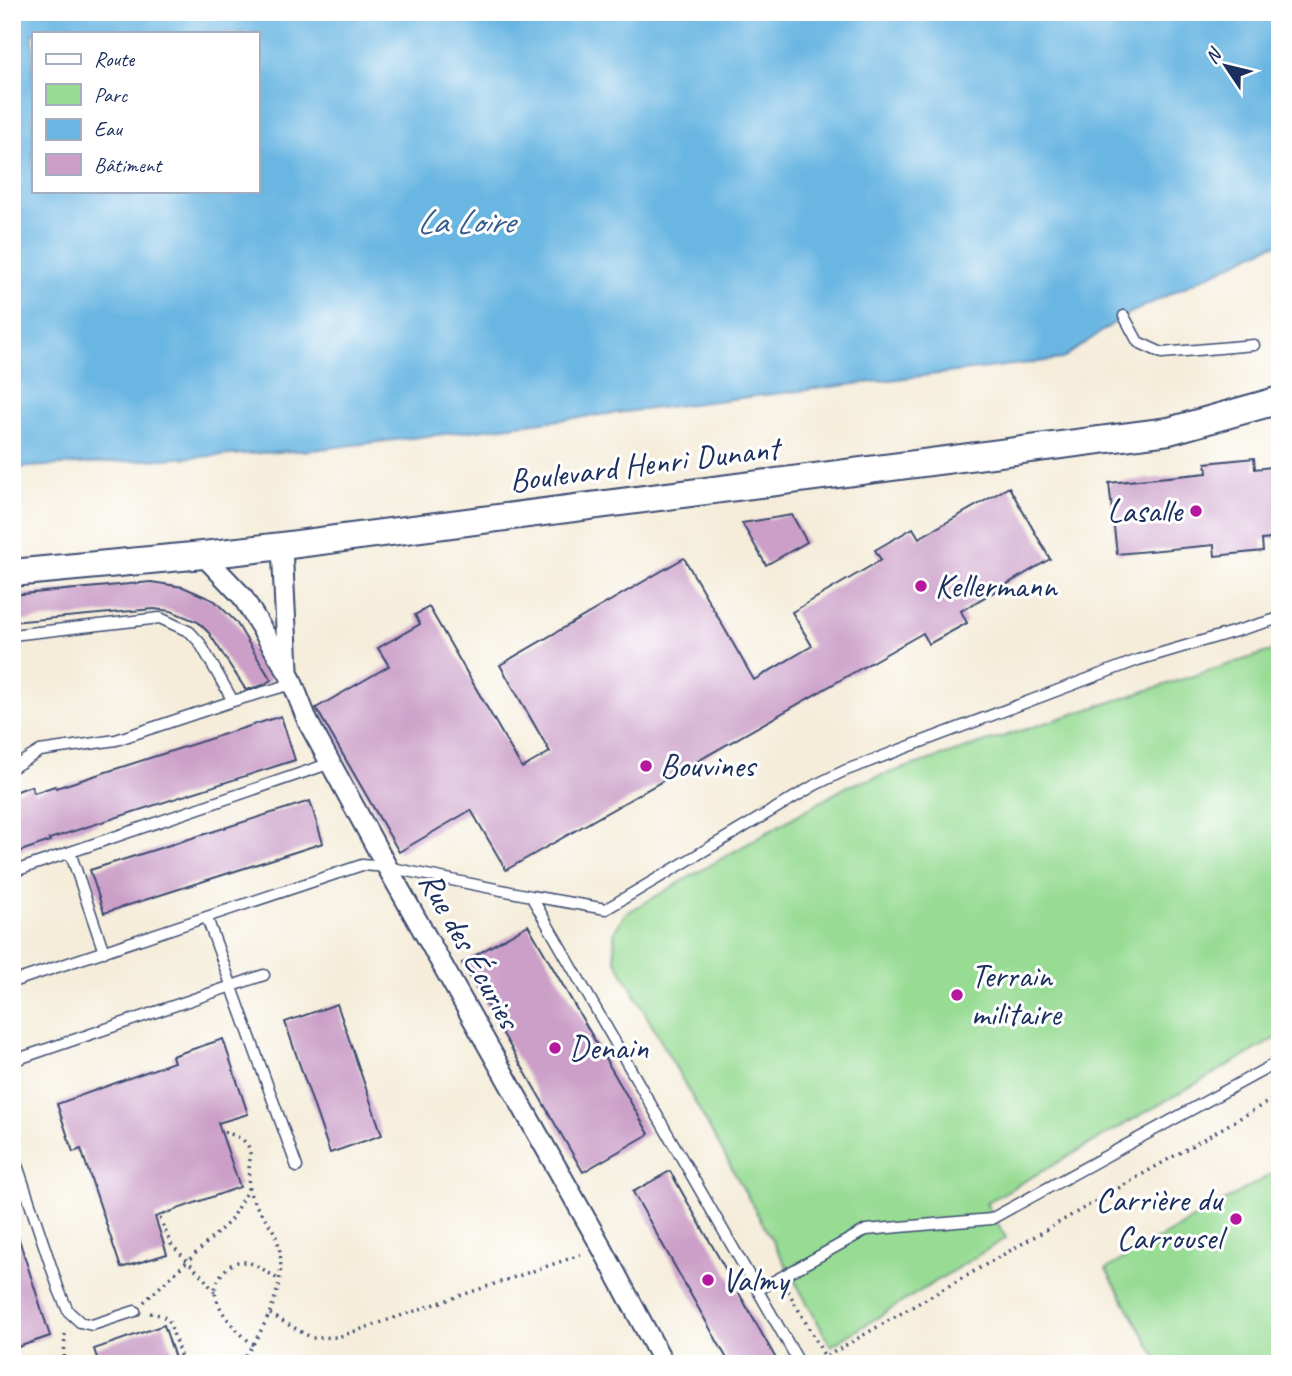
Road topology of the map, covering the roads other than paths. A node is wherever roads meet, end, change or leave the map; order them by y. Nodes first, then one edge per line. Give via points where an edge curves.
1 (1124, 316) dead end
2 (1254, 345) dead end
3 (1280, 400) edge
4 (282, 546) junction
5 (203, 555) junction
6 (12, 573) edge
7 (1280, 618) edge
8 (12, 635) edge
9 (291, 679) junction
10 (233, 701) junction
11 (331, 763) junction
12 (12, 768) edge
13 (70, 852) junction
14 (387, 867) junction
15 (12, 872) edge
16 (531, 896) junction
17 (207, 918) junction
18 (104, 952) junction
19 (264, 975) dead end
20 (12, 982) edge
21 (232, 986) junction
22 (12, 1061) edge
23 (1280, 1061) edge
24 (12, 1150) edge
25 (297, 1167) dead end
26 (758, 1290) junction
27 (135, 1311) road end
28 (664, 1364) edge
29 (800, 1364) edge

1 - 2 lane via 1138,342 1162,353
3 - 4 main road, Boulevard Henri Dunant via 1169,431
4 - 5 main road, Boulevard Henri Dunant
4 - 9 street, Rue des Écuries
5 - 6 main road, Boulevard Henri Dunant
5 - 9 street, Rue des Écuries via 242,596
7 - 16 lane via 1138,660 844,771 606,908
8 - 10 lane via 160,618 190,632 200,643
9 - 10 lane
9 - 11 street, Rue des Écuries
10 - 12 lane via 116,740 40,751
11 - 13 lane
11 - 14 street, Rue des Écuries
13 - 15 lane
13 - 18 lane
14 - 16 lane
14 - 17 lane via 362,865
14 - 28 street, Rue des Écuries
16 - 26 lane
17 - 18 lane
17 - 21 lane
18 - 20 lane
19 - 21 lane
21 - 22 lane
21 - 25 lane
23 - 26 lane via 990,1219 866,1230
24 - 27 lane via 68,1311 92,1325
26 - 29 lane

